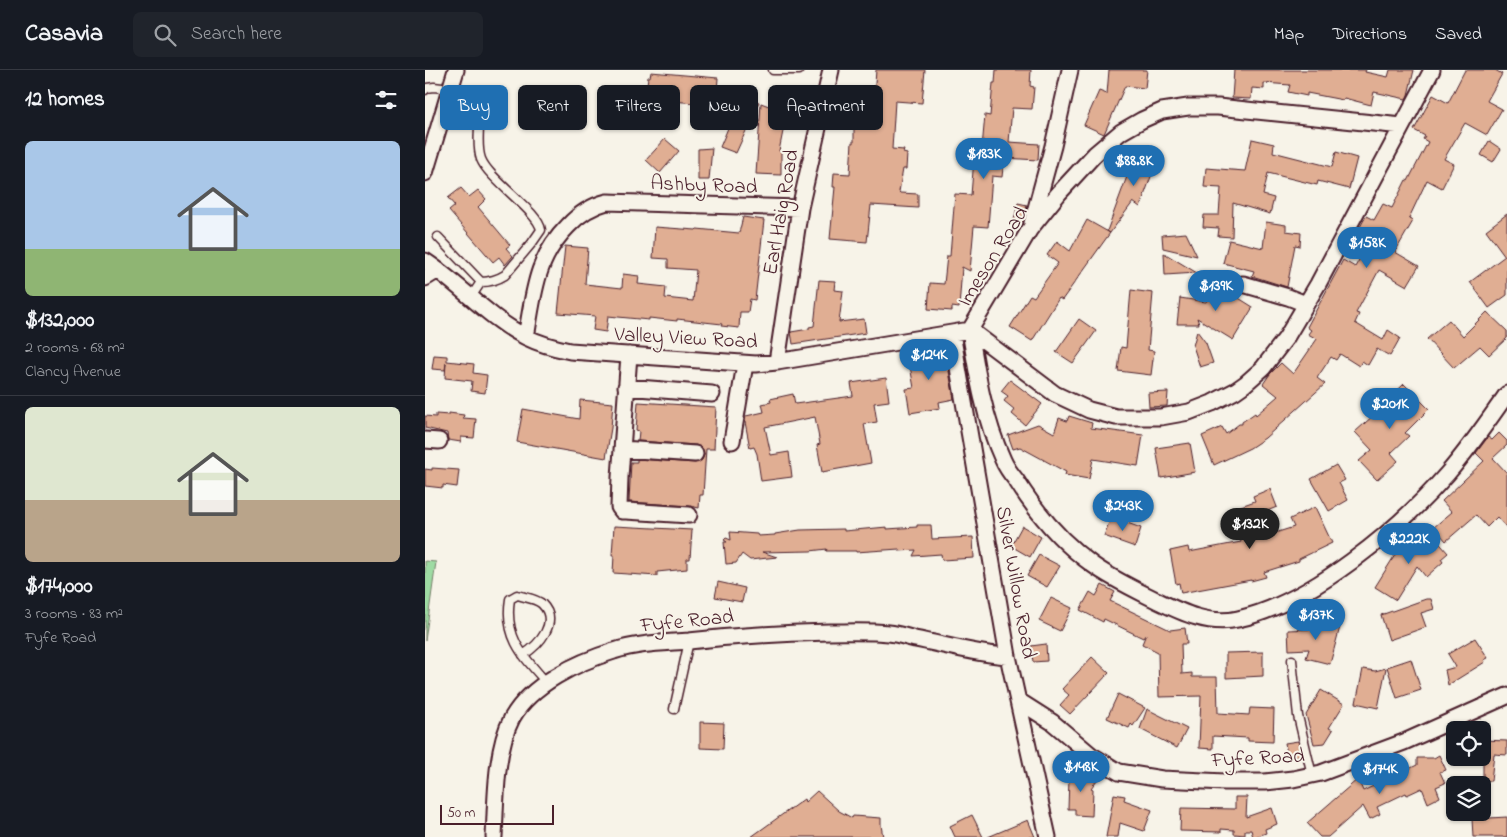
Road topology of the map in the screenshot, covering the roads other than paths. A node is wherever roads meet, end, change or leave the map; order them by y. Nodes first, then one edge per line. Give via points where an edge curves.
1 (456, 70) edge
2 (773, 70) edge
3 (799, 70) edge
4 (831, 70) edge
5 (1070, 70) edge
6 (1432, 70) edge
7 (451, 85) edge
8 (440, 88) edge
9 (425, 90) edge
10 (440, 123) edge
11 (1402, 126) junction
12 (479, 130) edge
13 (425, 173) edge
14 (800, 208) junction
15 (1031, 229) junction
16 (438, 237) dead end
17 (425, 261) edge
18 (431, 274) edge
19 (481, 282) junction
20 (1243, 284) dead end
21 (471, 297) junction
22 (1306, 304) junction
23 (970, 330) junction
24 (952, 333) junction
25 (526, 337) junction
26 (629, 355) junction
27 (777, 362) junction
28 (745, 364) junction
29 (626, 387) junction
30 (712, 394) dead end
31 (1507, 394) edge
32 (732, 441) dead end
33 (622, 449) junction
34 (695, 454) dead end
35 (689, 516) dead end
36 (689, 641) junction
37 (523, 655) junction
38 (1008, 656) junction
39 (1292, 660) dead end
40 (546, 682) junction
41 (1507, 696) edge
42 (1019, 701) junction
43 (674, 709) dead end
44 (1312, 775) junction
45 (494, 837) edge
46 (1048, 837) edge

1 - 7 street
2 - 3 lane
4 - 14 street, Earl Haig Road
5 - 15 street
6 - 11 street
8 - 9 lane
10 - 13 street
11 - 15 street, Imeson Road via 1218,106 1162,111 1121,132 1095,154
11 - 22 street
12 - 19 lane via 479,148 484,165 541,228 505,275
14 - 25 street, Ashby Road via 607,202 596,205 576,217 557,237 544,258
14 - 27 street, Earl Haig Road
15 - 23 street, Imeson Road
16 - 19 lane
17 - 18 street, Valley View Road
18 - 21 street, Valley View Road
19 - 21 lane
20 - 22 street
21 - 25 street, Valley View Road
22 - 23 street via 1281,346 1245,384 1212,403 1189,412 1161,417 1116,417 1089,410 1055,394
23 - 24 street, Valley View Road
23 - 31 street via 988,420 1003,461 1029,501 1057,534 1093,565 1130,587 1207,620 1239,619 1295,598 1355,559 1448,473
24 - 27 street, Valley View Road
24 - 38 street, Silver Willow Road
25 - 26 street, Valley View Road via 548,347 570,351
26 - 28 street, Valley View Road
26 - 29 street
27 - 28 street, Valley View Road
28 - 32 street
29 - 30 street
29 - 33 street
33 - 34 street
33 - 35 street via 621,510
36 - 38 street, Fyfe Road via 799,633 890,633 979,653
36 - 40 street, Fyfe Road via 615,650 579,663
36 - 43 lane
37 - 37 lane via 513,638 508,612 510,599 517,595 541,603 548,612 550,624 541,640
37 - 40 lane
38 - 42 street, Silver Willow Road
39 - 44 lane via 1298,716
40 - 45 street, Fyfe Road via 513,717 504,738 497,781
41 - 44 street, Fyfe Road via 1404,742
42 - 44 street, Fyfe Road via 1042,714 1091,755 1119,772 1162,779 1225,782 1293,780
42 - 46 street, Silver Willow Road

